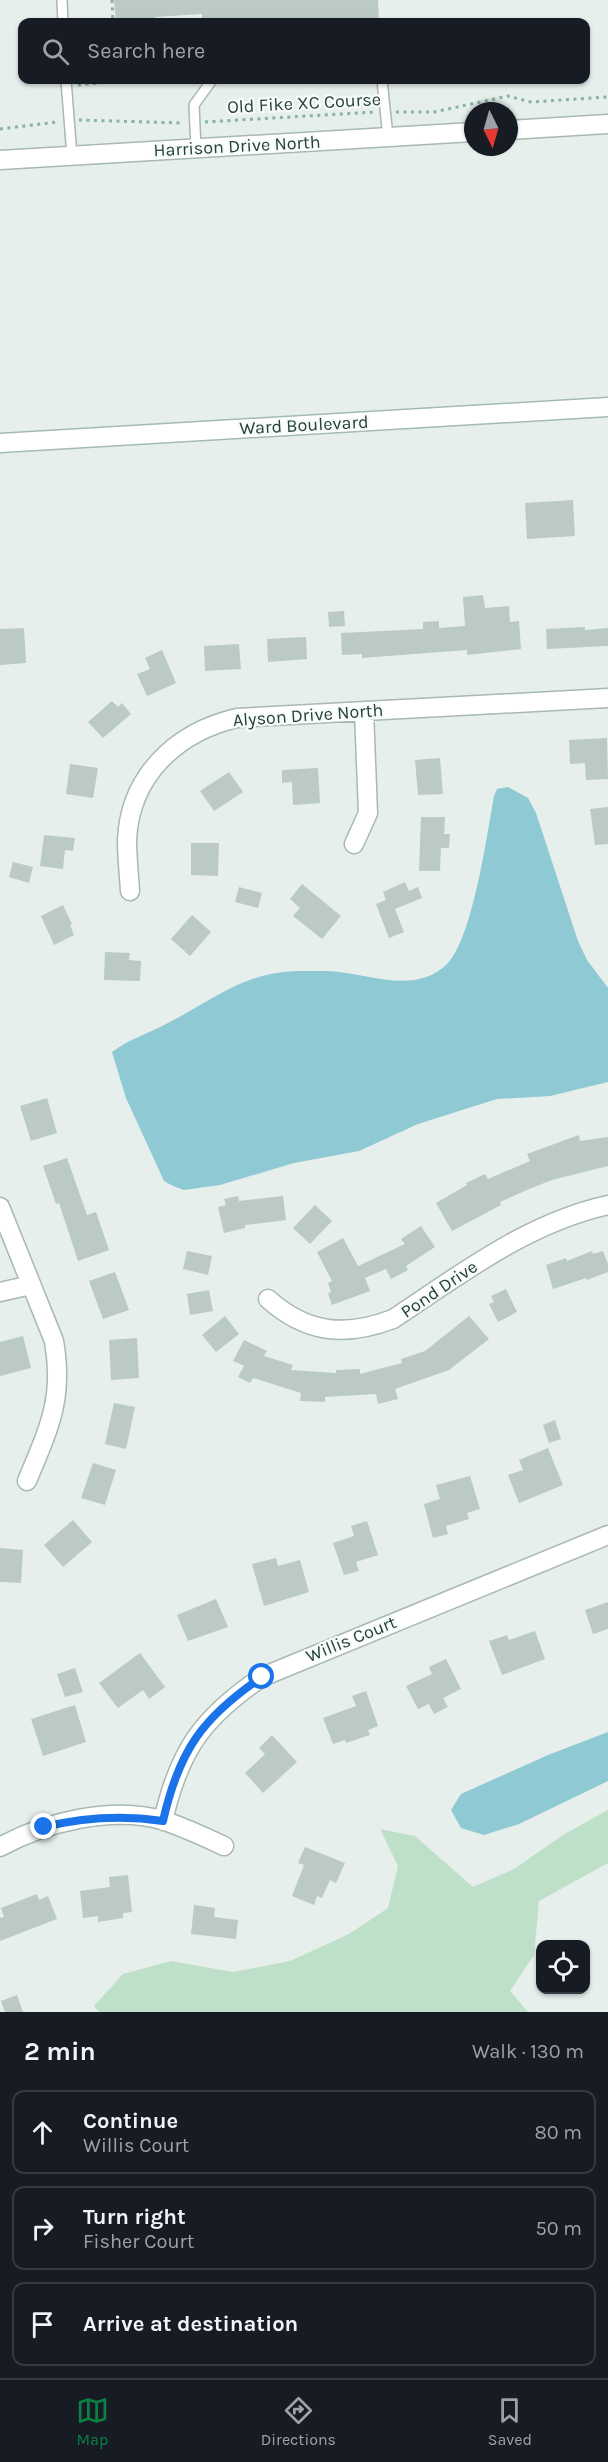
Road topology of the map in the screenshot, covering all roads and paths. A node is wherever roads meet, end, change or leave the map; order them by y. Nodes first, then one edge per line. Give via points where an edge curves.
1 (62, 0) edge
2 (112, 0) edge
3 (63, 18) edge
4 (113, 18) edge
5 (67, 84) edge
6 (209, 84) edge
7 (382, 84) edge
8 (608, 97) edge
9 (378, 111) dead end
10 (389, 112) dead end
11 (203, 122) dead end
12 (192, 123) dead end
13 (608, 124) edge
14 (0, 129) edge
15 (518, 129) edge
16 (464, 133) edge
17 (388, 137) junction
18 (196, 149) junction
19 (72, 156) junction
20 (0, 160) edge
21 (608, 407) edge
22 (0, 443) edge
23 (608, 698) edge
24 (364, 711) junction
25 (354, 844) dead end
26 (130, 891) dead end
27 (608, 1205) edge
28 (0, 1207) edge
29 (31, 1285) junction
30 (0, 1292) edge
31 (268, 1299) dead end
32 (27, 1480) dead end
33 (608, 1535) edge
34 (163, 1821) junction
35 (224, 1846) dead end
36 (0, 1847) edge

1 - 3 lane
2 - 4 path
5 - 19 lane
6 - 18 lane via 194,105
7 - 17 lane
8 - 10 path, Old Fike XC Course via 531,102 508,96 434,112
9 - 11 path, Old Fike XC Course
12 - 14 path via 79,120
13 - 15 street
16 - 17 street, Harrison Drive North
17 - 18 street, Harrison Drive North
18 - 19 street, Harrison Drive North
19 - 20 street, Harrison Drive North
21 - 22 street, Ward Boulevard
23 - 24 street, Alyson Drive North
24 - 25 street via 368,813
24 - 26 street, Alyson Drive North via 237,718 197,731 178,743 151,772 130,818
27 - 31 street, Pond Drive via 569,1216 524,1236 393,1319 375,1326 319,1328 282,1312
28 - 29 street
29 - 30 street
29 - 32 street via 54,1341 58,1385 51,1422
33 - 34 street, Willis Court via 262,1677 216,1713 198,1735 171,1785
34 - 35 street
34 - 36 street via 108,1816 74,1820 44,1827

